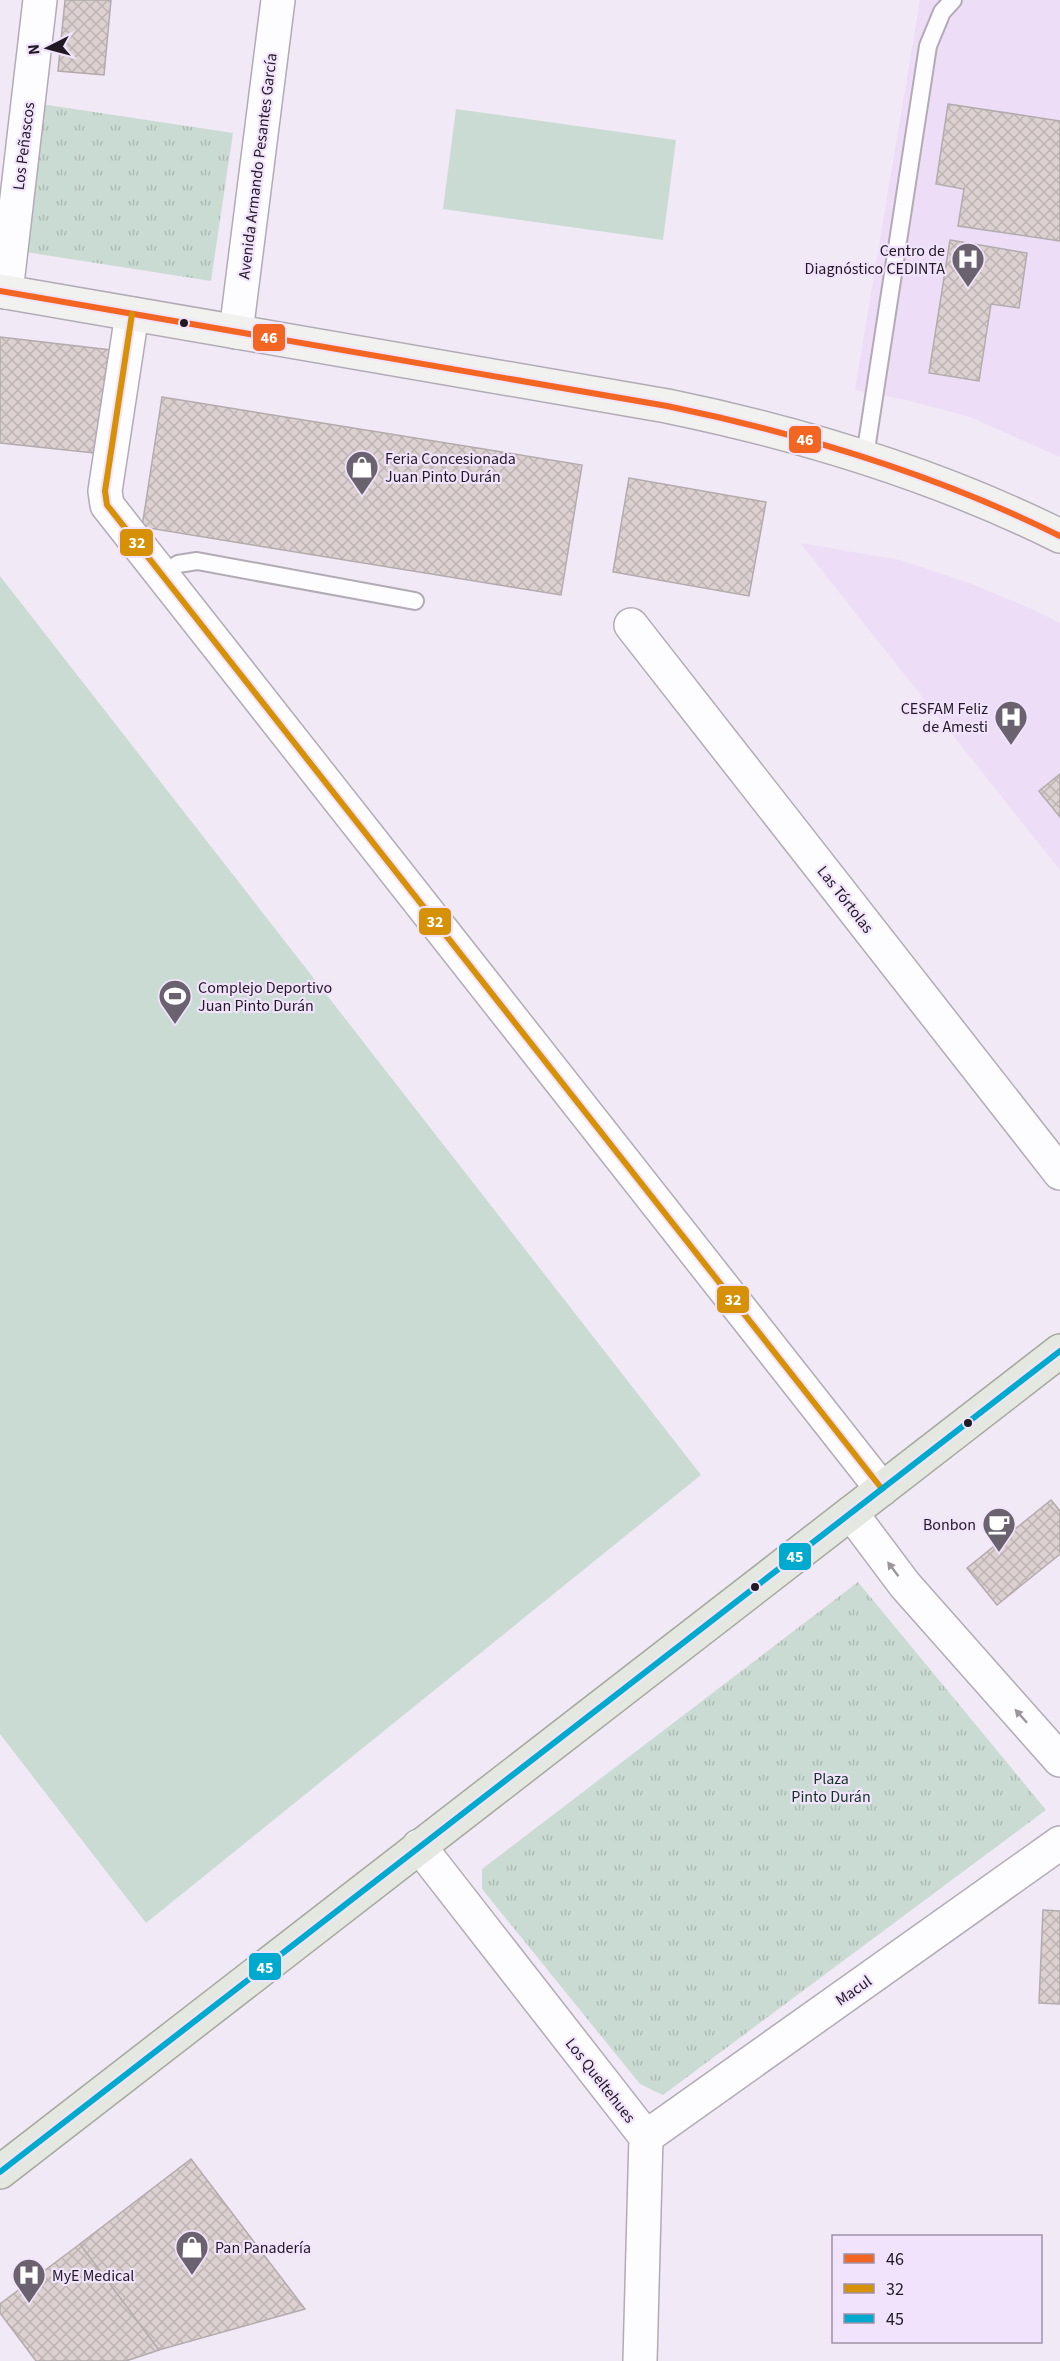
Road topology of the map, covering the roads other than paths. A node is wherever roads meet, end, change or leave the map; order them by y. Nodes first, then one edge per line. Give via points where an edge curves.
1 (40, 0) edge
2 (278, 0) edge
3 (953, 0) edge
4 (3, 292) edge
5 (132, 314) junction
6 (236, 332) junction
7 (865, 456) junction
8 (1060, 536) edge
9 (160, 575) junction
10 (415, 601) dead end
11 (631, 625) dead end
12 (1060, 1173) edge
13 (1060, 1351) edge
14 (882, 1489) junction
15 (851, 1513) junction
16 (1060, 1760) edge
17 (1060, 1843) edge
18 (419, 1846) junction
19 (646, 2137) junction
20 (0, 2172) edge
21 (640, 2361) edge

1 - 4 street, Los Peñascos
2 - 6 street, Avenida Armando Pesantes García
3 - 7 lane via 942,12 928,46
4 - 5 main road
5 - 6 main road
5 - 9 street via 105,491 107,505
6 - 7 main road via 667,406
7 - 8 main road via 970,495
9 - 10 lane via 178,564 197,561
9 - 14 street
11 - 12 street, Las Tórtolas
13 - 14 main road
14 - 15 main road
16 -> 15 street via 905,1585
15 - 18 main road
17 - 19 street, Macul
18 - 19 street, Los Queltehues
18 - 20 main road
19 - 21 street, Los Queltehues

